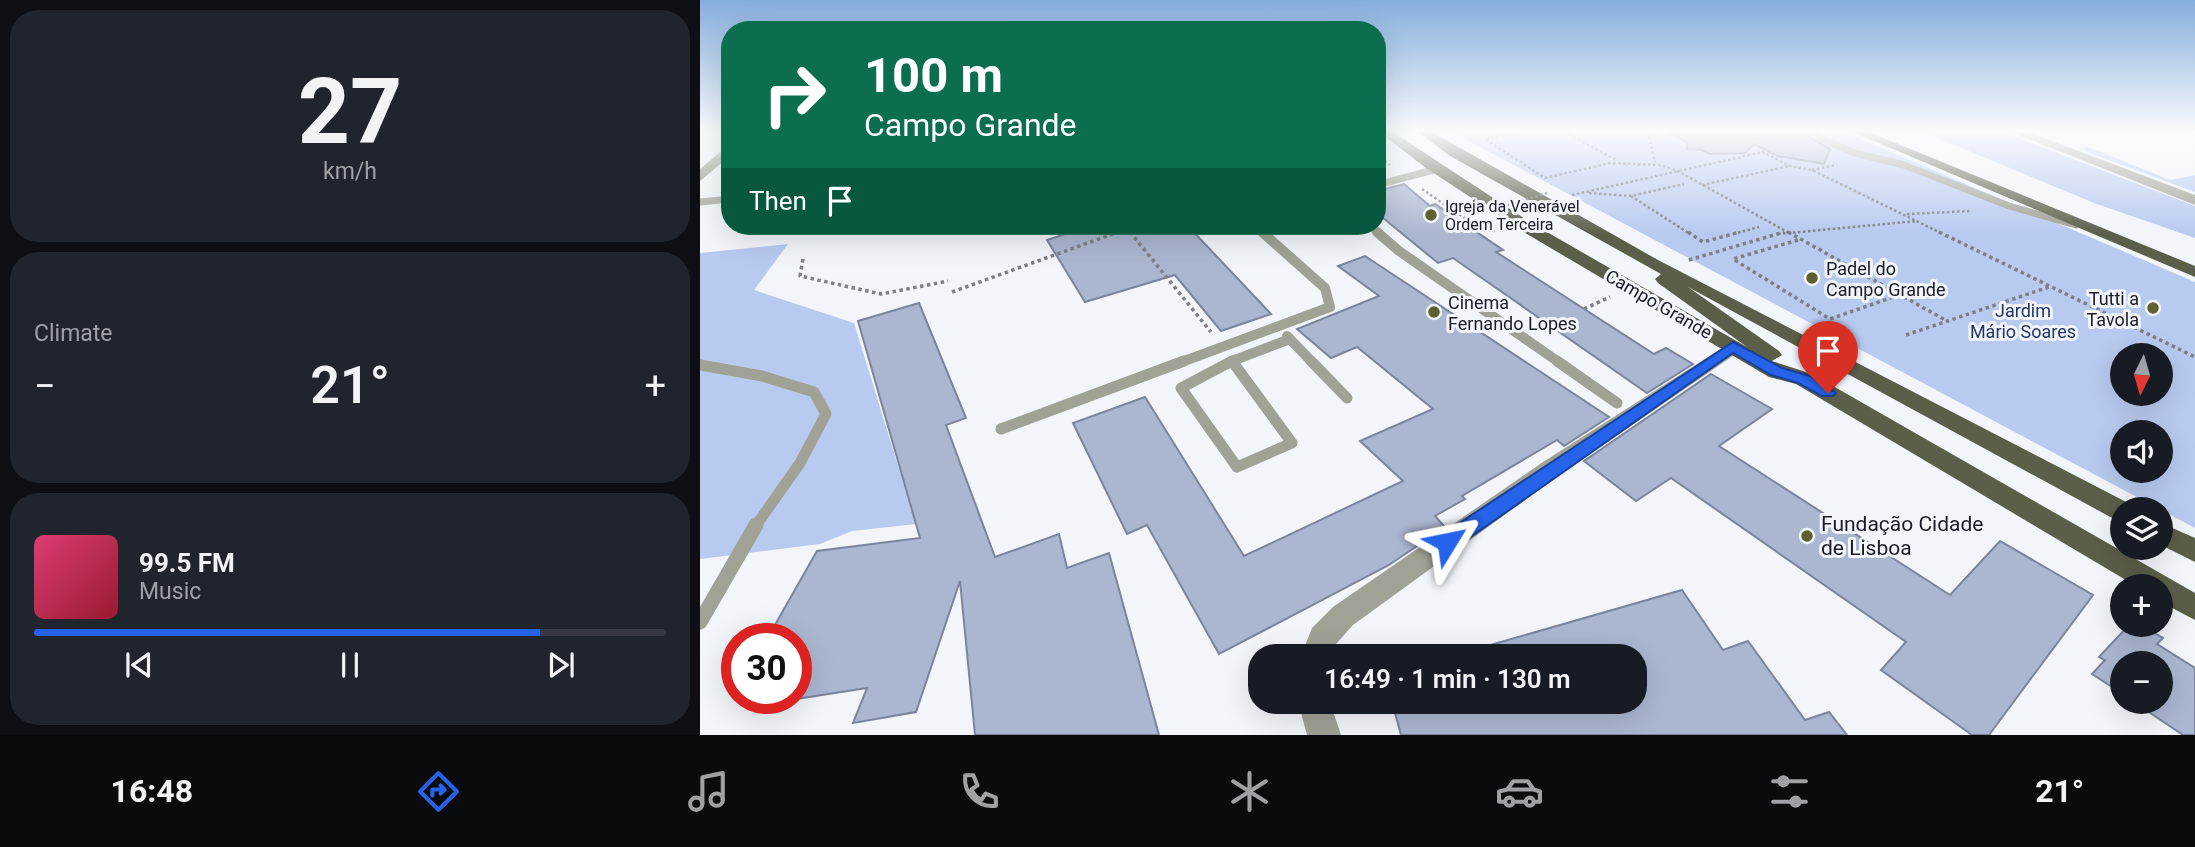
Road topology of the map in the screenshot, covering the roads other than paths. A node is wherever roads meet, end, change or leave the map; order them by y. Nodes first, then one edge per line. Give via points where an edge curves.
1 (1433, 166) edge
2 (1479, 166) edge
3 (1907, 166) edge
4 (1941, 166) edge
5 (2107, 166) edge
6 (1437, 169) junction
7 (1386, 183) edge
8 (721, 200) edge
9 (2195, 200) edge
10 (700, 202) edge
11 (2092, 230) junction
12 (1265, 235) edge
13 (1380, 235) edge
14 (1652, 264) junction
15 (2195, 272) edge
16 (1278, 326) junction
17 (1290, 339) junction
18 (1733, 347) junction
19 (1232, 361) junction
20 (700, 365) edge
21 (1804, 379) junction
22 (1347, 398) dead end
23 (1617, 403) dead end
24 (1000, 429) dead end
25 (2110, 505) edge
26 (2173, 539) edge
27 (2195, 551) edge
28 (2138, 574) edge
29 (2173, 595) edge
30 (2195, 608) edge
31 (700, 622) edge
32 (1320, 644) edge
33 (1318, 714) edge
34 (1324, 735) edge

1 - 6 main road, Campo Grande
2 - 14 main road, Campo Grande
3 - 11 lane via 2009,206
4 - 11 main road
5 - 9 street
6 - 7 lane
6 - 18 main road, Campo Grande
8 - 10 lane
11 - 15 main road
12 - 16 lane via 1325,288 1330,307
13 - 23 lane
14 - 21 main road via 1673,287
14 - 25 main road, Campo Grande
16 - 17 lane
16 - 24 lane
17 - 19 lane
17 - 22 lane
18 - 21 main road, Campo Grande via 1776,372
18 - 32 street via 1343,616
19 - 19 lane via 1292,443 1237,467 1181,388
20 - 31 lane via 762,376 814,392 826,414 800,463 744,542
21 - 28 main road, Campo Grande
26 - 27 main road
29 - 30 main road, Campo Grande
33 - 34 street

